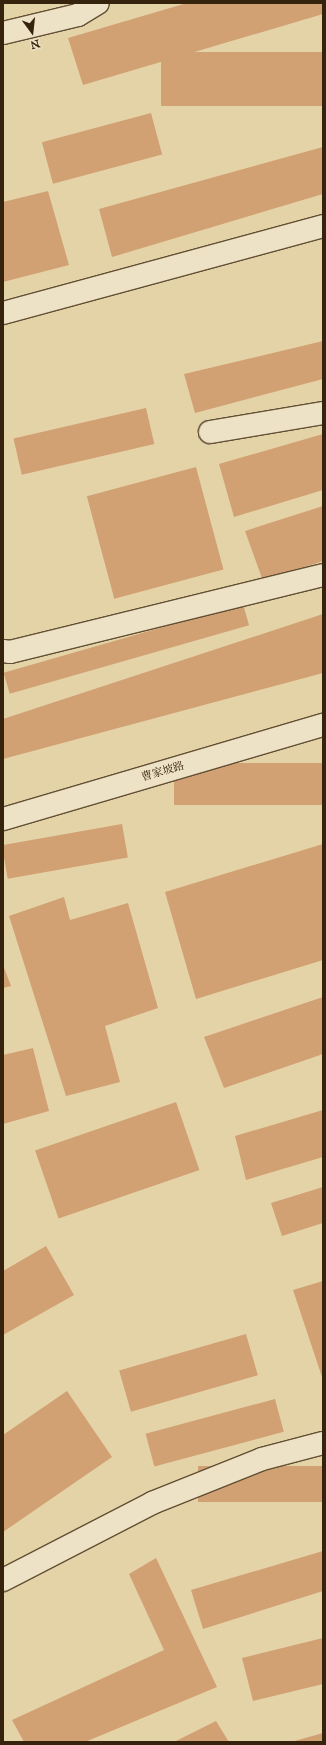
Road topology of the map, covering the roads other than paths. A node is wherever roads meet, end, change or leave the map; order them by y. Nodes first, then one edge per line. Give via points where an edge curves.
1 (98, 3) edge
2 (3, 33) edge
3 (323, 226) edge
4 (3, 313) edge
5 (323, 413) edge
6 (210, 432) dead end
7 (323, 575) edge
8 (3, 650) edge
9 (323, 725) edge
10 (3, 819) edge
11 (323, 1444) edge
12 (3, 1580) edge

1 - 2 street via 78,15
3 - 4 street
5 - 6 street
7 - 8 street via 10,652
9 - 10 street, 曹家坡路
11 - 12 street via 262,1459 152,1503

